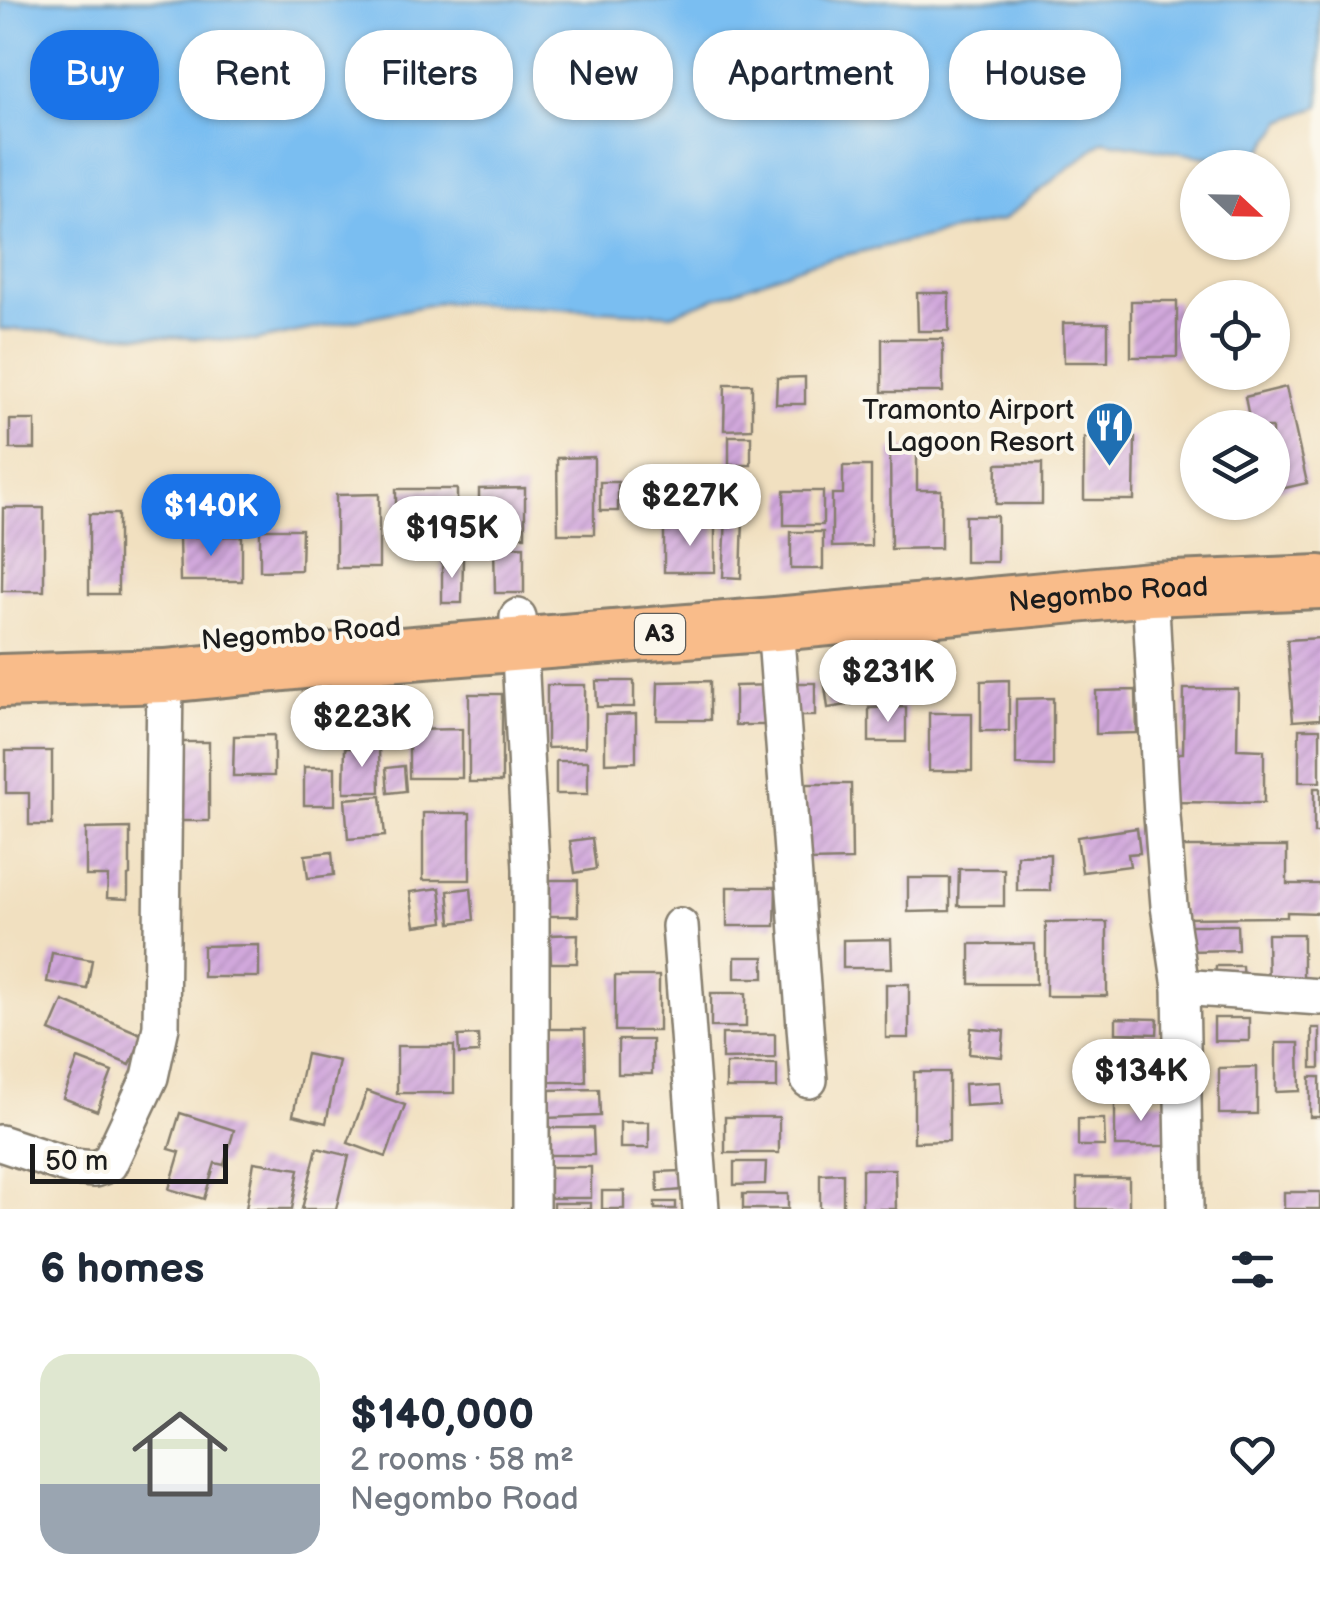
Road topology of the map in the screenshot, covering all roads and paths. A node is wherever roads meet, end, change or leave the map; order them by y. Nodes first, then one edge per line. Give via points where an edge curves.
1 (1320, 553) edge
2 (1320, 582) edge
3 (1150, 589) junction
4 (775, 624) junction
5 (519, 631) junction
6 (0, 651) edge
7 (165, 676) junction
8 (0, 681) edge
9 (680, 926) dead end
10 (1181, 987) junction
11 (1320, 998) edge
12 (809, 1080) dead end
13 (0, 1143) edge
14 (531, 1209) edge
15 (701, 1209) edge
16 (1185, 1209) edge

1 - 5 highway, Negombo Road / A3 via 1126,563
2 - 3 highway, Negombo Road / A3
3 - 4 highway, Negombo Road / A3
3 - 10 street via 1169,906
4 - 5 highway, Negombo Road / A3
4 - 12 street
5 - 6 highway, Negombo Road / A3
5 - 7 highway, Negombo Road / A3
5 - 14 street via 531,868
7 - 8 highway, Negombo Road / A3
7 - 13 street via 160,1027 150,1077 109,1164 72,1167
9 - 15 street
10 - 11 street
10 - 16 street

